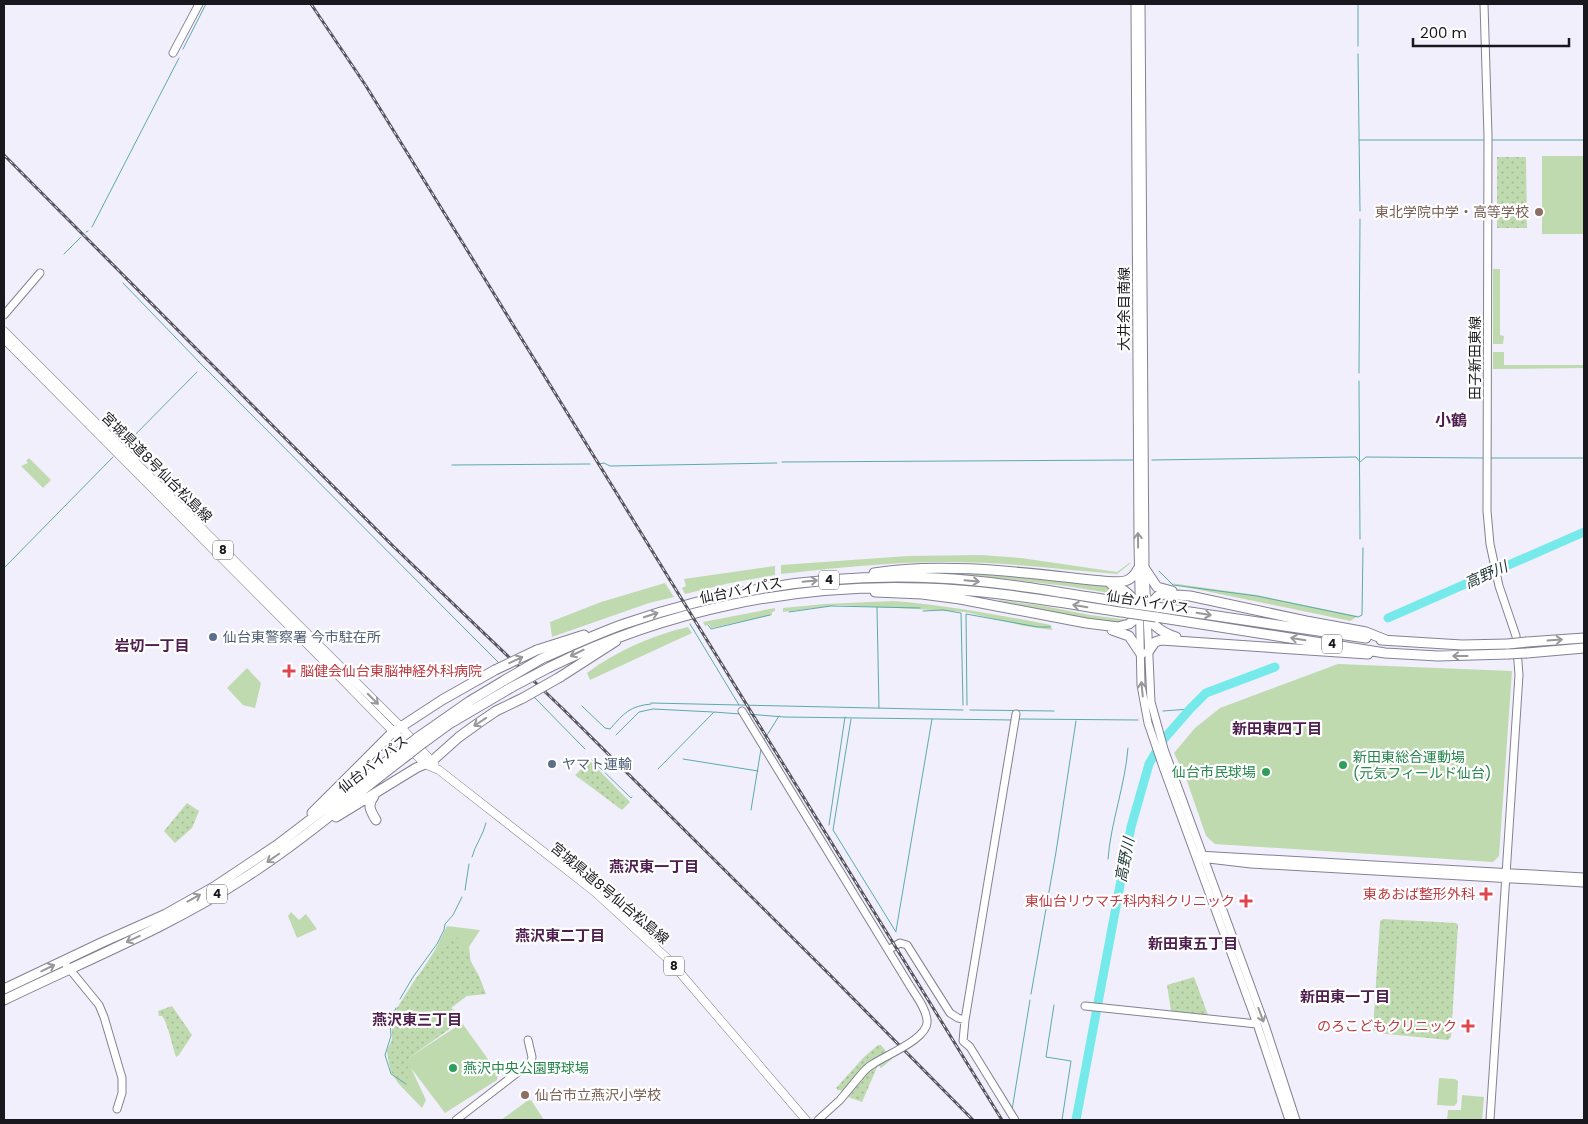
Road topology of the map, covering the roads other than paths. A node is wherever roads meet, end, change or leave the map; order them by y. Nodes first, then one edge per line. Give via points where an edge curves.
1 (199, 4) edge
2 (1135, 4) edge
3 (1141, 4) edge
4 (1484, 4) edge
5 (172, 53) dead end
6 (40, 273) dead end
7 (4, 316) edge
8 (4, 331) edge
9 (4, 340) edge
10 (1142, 569) junction
11 (849, 578) junction
12 (1104, 581) junction
13 (850, 589) junction
14 (1190, 596) junction
15 (1145, 612) junction
16 (1086, 623) junction
17 (627, 634) junction
18 (1584, 638) edge
19 (1386, 640) junction
20 (1187, 641) junction
21 (1584, 648) edge
22 (1144, 653) junction
23 (1385, 653) junction
24 (539, 655) junction
25 (743, 712) dead end
26 (1015, 717) dead end
27 (397, 729) junction
28 (420, 741) junction
29 (406, 751) junction
30 (428, 762) junction
31 (376, 794) junction
32 (353, 806) junction
33 (295, 831) junction
34 (300, 840) junction
35 (1200, 857) junction
36 (1505, 875) junction
37 (1584, 877) edge
38 (1584, 883) edge
39 (888, 950) junction
40 (63, 961) junction
41 (70, 969) junction
42 (4, 989) edge
43 (4, 1000) edge
44 (1086, 1006) dead end
45 (965, 1020) junction
46 (1257, 1024) junction
47 (528, 1040) dead end
48 (117, 1109) dead end
49 (456, 1120) edge
50 (806, 1120) edge
51 (818, 1120) edge
52 (1015, 1120) edge
53 (1289, 1120) edge
54 (1296, 1120) edge
55 (1490, 1120) edge

1 - 5 street
10 -> 2 street, 大井余目南線
3 - 10 street
4 - 36 street, 田子新田東線 via 1488,144 1487,511 1499,586 1516,636 1519,675
6 - 7 street
8 -> 27 main road, 宮城県道8号仙台松島線 / 8
9 - 27 main road, 宮城県道8号仙台松島線 / 8 via 332,669
10 - 12 highway via 1130,580
10 - 14 highway via 1158,587
10 - 15 street
11 - 12 highway via 888,571 942,569
11 -> 19 highway, 仙台バイパス / 4, bridge via 974,581
24 -> 11 highway, 仙台バイパス / 4 via 623,624 702,601 767,587
12 - 15 highway via 1126,591
15 -> 13 highway, 仙台バイパス / 4, bridge via 1128,613 974,591
13 - 16 highway via 960,599
13 - 17 highway, 仙台バイパス / 4 via 787,594 735,603
14 - 15 highway via 1158,596
14 - 19 highway via 1366,632
15 - 16 highway via 1129,624 1118,627
15 - 20 highway via 1162,632
15 - 22 street
23 -> 15 highway, 仙台バイパス / 4
16 - 22 highway via 1129,636
17 -> 28 highway, 仙台バイパス / 4, bridge via 550,667
17 -> 30 highway, bridge via 477,724
19 -> 18 highway, 仙台バイパス / 4, bridge via 1462,645
20 - 22 highway via 1160,640
20 - 23 highway
21 -> 23 highway, 仙台バイパス / 4, bridge via 1438,656
22 - 35 street via 1158,730
35 -> 22 street via 1159,757 1144,709 1141,685
27 -> 24 highway, bridge via 495,670
24 - 28 highway, 仙台バイパス / 4, bridge via 470,701
25 - 39 street
26 - 45 street
27 - 30 main road, 宮城県道8号仙台松島線 / 8
27 - 33 highway
28 - 29 highway, 仙台バイパス / 4, bridge
29 - 33 highway, 仙台バイパス / 4
29 - 34 highway, 仙台バイパス / 4
30 - 31 highway
30 - 50 main road, 宮城県道8号仙台松島線 / 8 via 595,892 669,960
31 - 32 highway
31 - 32 highway via 369,806 376,820
32 - 34 highway
40 -> 33 highway, 仙台バイパス / 4 via 166,914 244,868
34 -> 41 highway, 仙台バイパス / 4 via 203,903
35 - 36 street
35 - 46 street
35 -> 54 street via 1265,1025
36 - 37 street
36 - 38 street
36 - 55 street, 田子新田東線
39 - 45 street via 900,944 907,945 950,1013
39 - 51 street, bridge via 925,1012 928,1022 925,1031 870,1065
40 - 41 street
42 -> 40 highway, 仙台バイパス / 4
41 - 43 highway, 仙台バイパス / 4
41 - 48 street via 99,1005 104,1017 122,1078
44 - 46 street
45 - 52 street via 963,1041 970,1047
46 - 53 street
47 - 49 street via 531,1062

